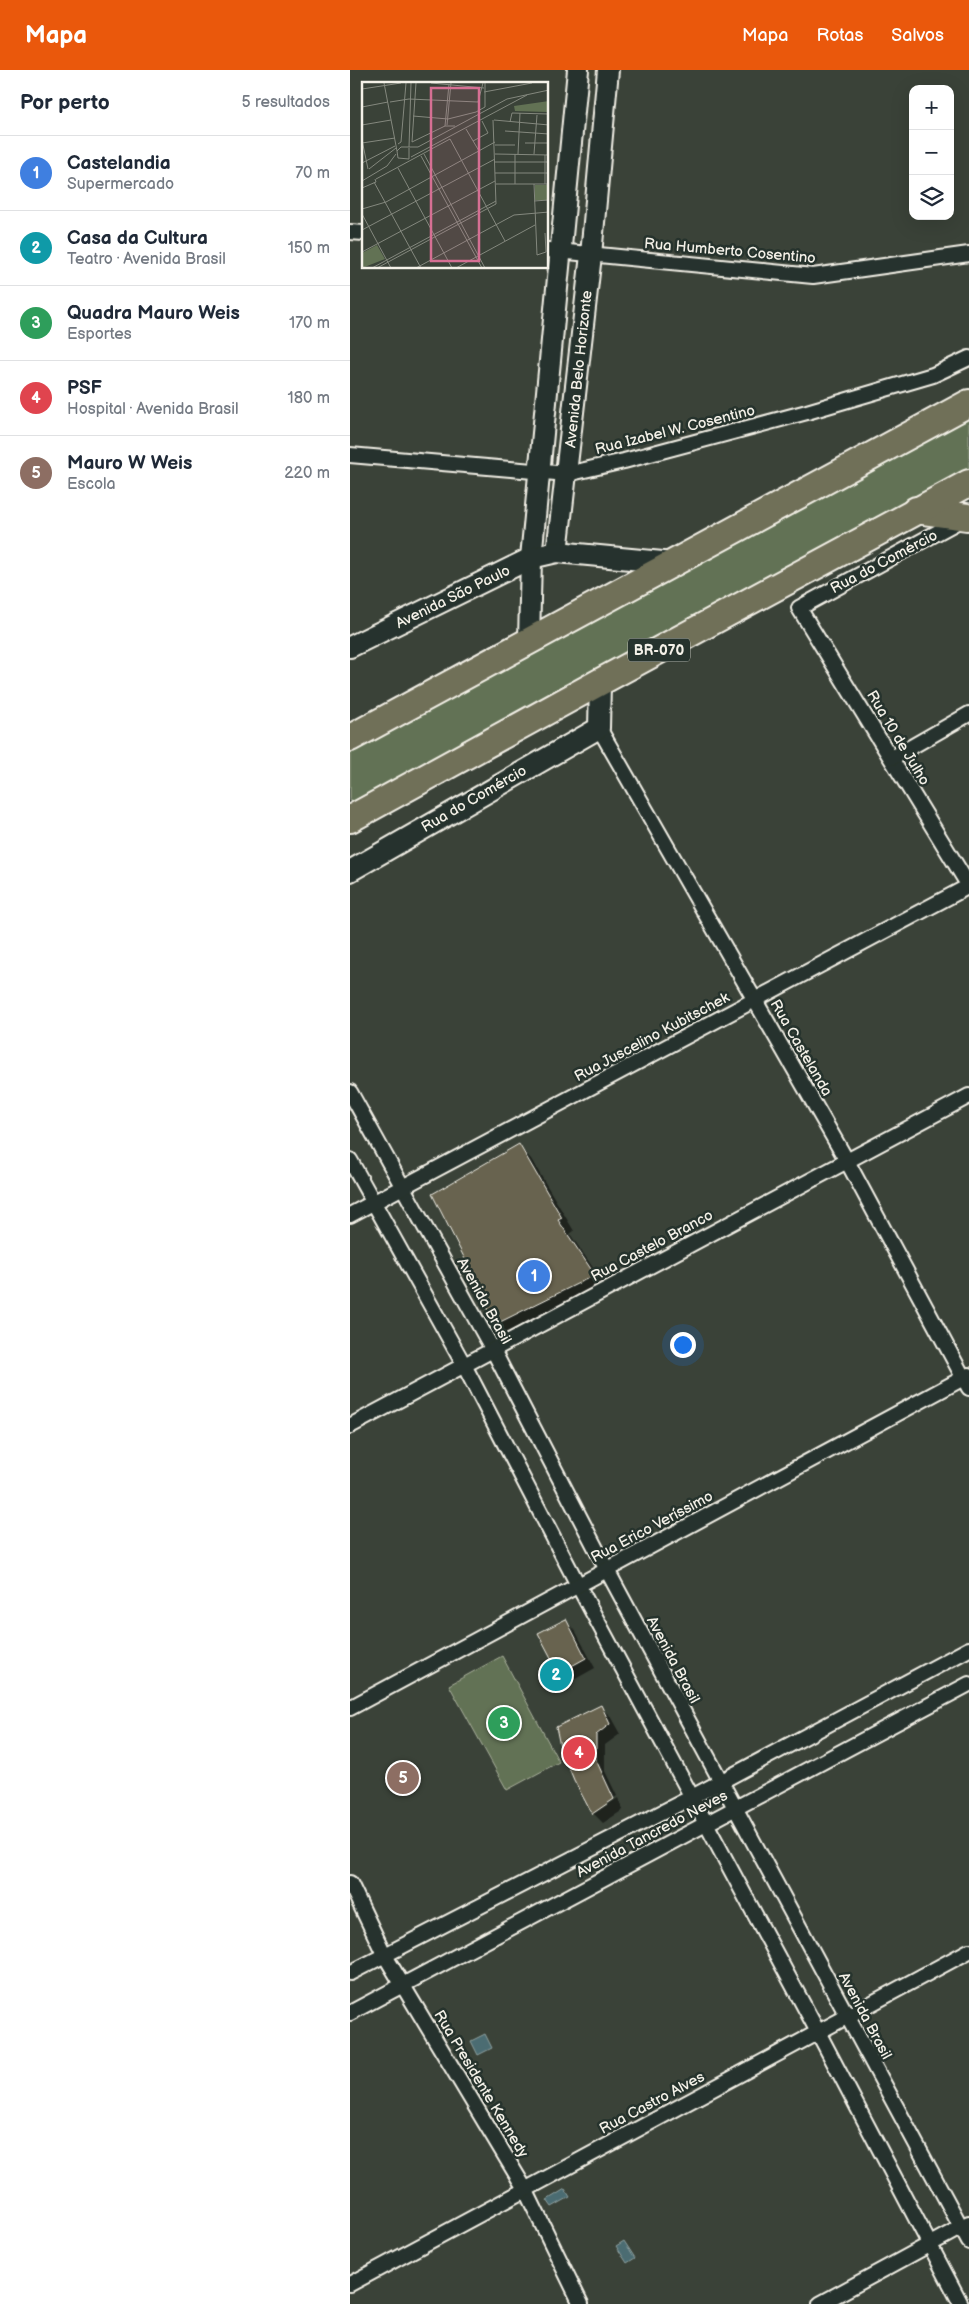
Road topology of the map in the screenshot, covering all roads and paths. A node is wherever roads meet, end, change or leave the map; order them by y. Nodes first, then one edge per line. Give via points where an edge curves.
1 (578, 70) edge
2 (608, 70) edge
3 (555, 251) edge
4 (969, 254) edge
5 (591, 255) junction
6 (969, 358) edge
7 (969, 402) edge
8 (350, 456) edge
9 (540, 472) junction
10 (567, 474) junction
11 (969, 483) edge
12 (916, 510) junction
13 (968, 517) edge
14 (557, 552) junction
15 (531, 558) junction
16 (673, 563) junction
17 (799, 608) joint
18 (529, 640) junction
19 (350, 647) edge
20 (600, 682) junction
21 (969, 714) edge
22 (598, 728) junction
23 (350, 738) edge
24 (892, 758) junction
25 (350, 820) edge
26 (350, 871) edge
27 (969, 886) edge
28 (755, 1001) junction
29 (350, 1092) edge
30 (969, 1096) edge
31 (350, 1160) edge
32 (847, 1161) junction
33 (403, 1186) junction
34 (374, 1202) junction
35 (350, 1215) edge
36 (493, 1350) junction
37 (464, 1365) junction
38 (967, 1381) edge
39 (350, 1426) edge
40 (606, 1570) junction
41 (578, 1585) junction
42 (969, 1649) edge
43 (969, 1684) edge
44 (350, 1708) edge
45 (720, 1782) junction
46 (692, 1797) junction
47 (735, 1809) junction
48 (706, 1824) junction
49 (350, 1883) edge
50 (969, 1950) edge
51 (384, 1954) junction
52 (350, 1973) edge
53 (402, 1985) junction
54 (350, 2013) edge
55 (847, 2016) junction
56 (818, 2032) junction
57 (525, 2189) junction
58 (965, 2225) edge
59 (969, 2242) edge
60 (929, 2245) junction
61 (350, 2284) edge
62 (580, 2304) edge
63 (820, 2304) edge
64 (961, 2304) edge

1 - 3 street, Avenida Belo Horizonte
2 - 5 street, Avenida Belo Horizonte
3 - 5 street, Rua Humberto Cosentino
3 - 9 street, Avenida Belo Horizonte
4 - 5 street, Rua Humberto Cosentino via 813,276
5 - 10 street, Avenida Belo Horizonte
6 - 10 street, Rua Izabel W. Cosentino via 933,376
7 - 16 highway
8 - 9 street, Rua Izabel W. Cosentino
9 - 10 street, Rua Izabel W. Cosentino
9 - 15 street, Avenida Belo Horizonte
10 - 14 street, Avenida Belo Horizonte
11 - 12 highway, BR-070
12 - 13 highway
12 - 20 highway, BR-070
13 - 17 street, Rua do Comércio
14 - 15 street, Avenida São Paulo
14 - 16 street
15 - 18 street, Avenida Belo Horizonte
15 - 19 street, Avenida São Paulo
16 - 18 highway
17 - 24 street, Rua 10 de Julho
18 - 23 highway
20 - 22 street
20 - 25 highway, BR-070
21 - 24 street
22 - 26 street, Rua do Comércio
22 - 28 street, Rua Castelanda
24 - 27 street, Rua 10 de Julho
27 - 28 street, Rua Juscelino Kubitschek
28 - 32 street, Rua Castelanda
28 - 33 street, Rua Juscelino Kubitschek
29 - 33 street, Avenida Brasil
30 - 32 street, Rua Castelo Branco
31 - 34 street
32 - 36 street, Rua Castelo Branco
32 - 38 street, Rua Castelanda
33 - 34 street, Rua Juscelino Kubitschek
33 - 36 street, Avenida Brasil
34 - 35 street, Rua Juscelino Kubitschek
34 - 37 street
36 - 37 street, Rua Castelo Branco
36 - 40 street, Avenida Brasil
37 - 39 street, Rua Castelo Branco
37 - 41 street
38 - 40 street, Rua Erico Veríssimo
40 - 41 street, Rua Erico Veríssimo
40 - 45 street, Avenida Brasil
41 - 44 street, Rua Erico Veríssimo
41 - 46 street
42 - 45 street, Avenida Tancredo Neves
43 - 47 street, Avenida Tancredo Neves
45 - 46 street, Avenida Tancredo Neves
45 - 47 street, Avenida Brasil
46 - 48 street
46 - 51 street, Avenida Tancredo Neves
47 - 48 street, Avenida Tancredo Neves
47 - 55 street, Avenida Brasil
48 - 53 street, Avenida Tancredo Neves
48 - 56 street
49 - 51 street, Rua Presidente Kennedy
50 - 55 street, Rua Castro Alves
51 - 52 street, Avenida Tancredo Neves
51 - 53 street, Rua Presidente Kennedy
53 - 54 street, Avenida Tancredo Neves
53 - 57 street, Rua Presidente Kennedy
55 - 56 street, Rua Castro Alves
55 - 58 street, Avenida Brasil
56 - 57 street, Rua Castro Alves
56 - 60 street
57 - 61 street, Rua Castro Alves
57 - 62 street, Rua Presidente Kennedy
58 - 59 street, Avenida Brasil
58 - 60 street
60 - 63 street
60 - 64 street

